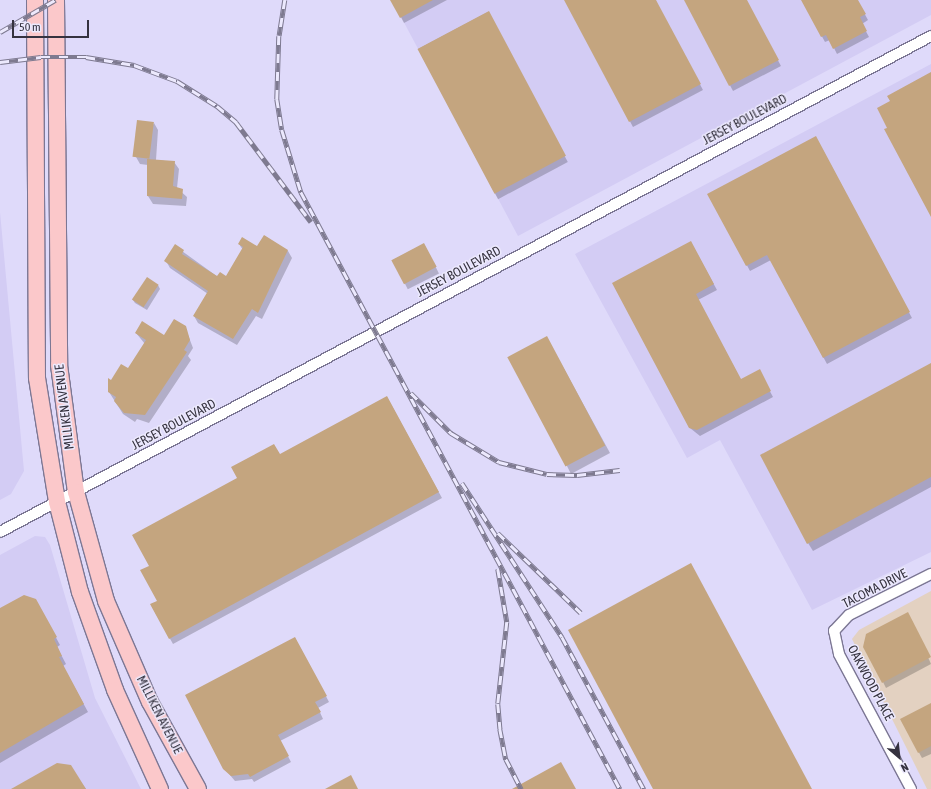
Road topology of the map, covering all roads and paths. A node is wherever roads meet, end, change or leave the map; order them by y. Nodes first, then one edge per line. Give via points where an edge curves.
1 (35, 0) edge
2 (56, 0) edge
3 (931, 36) edge
4 (76, 492) junction
5 (57, 502) junction
6 (0, 532) edge
7 (931, 574) edge
8 (834, 631) joint
9 (160, 789) edge
10 (198, 789) edge
11 (911, 789) edge

1 - 5 main road, MILLIKEN AVENUE via 37,378
2 - 4 main road, MILLIKEN AVENUE via 59,365
3 - 4 street, JERSEY BOULEVARD
4 - 5 street, JERSEY BOULEVARD
4 - 10 main road, MILLIKEN AVENUE via 106,601 150,702
5 - 6 street, JERSEY BOULEVARD
5 - 9 main road, MILLIKEN AVENUE via 96,643
7 - 8 street, TACOMA DRIVE via 849,615
8 - 11 street, OAKWOOD PLACE via 839,654

